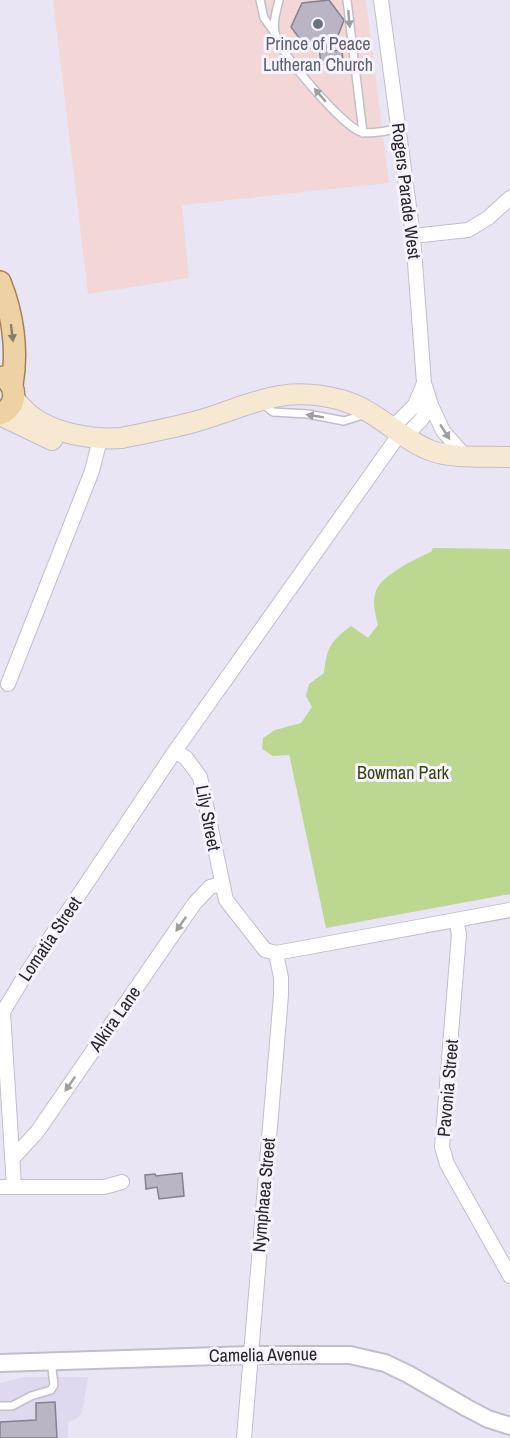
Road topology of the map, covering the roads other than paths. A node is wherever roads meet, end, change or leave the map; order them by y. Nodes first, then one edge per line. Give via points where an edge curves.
1 (260, 0) edge
2 (279, 0) edge
3 (347, 0) edge
4 (381, 0) edge
5 (275, 34) junction
6 (398, 129) junction
7 (363, 132) junction
8 (510, 198) edge
9 (413, 236) junction
10 (0, 282) edge
11 (424, 383) junction
12 (5, 398) edge
13 (430, 405) junction
14 (400, 432) junction
15 (98, 445) junction
16 (464, 455) junction
17 (510, 457) edge
18 (8, 684) dead end
19 (176, 751) junction
20 (221, 884) junction
21 (510, 910) edge
22 (456, 920) junction
23 (276, 953) junction
24 (12, 1159) junction
25 (122, 1182) dead end
26 (7, 1187) edge
27 (510, 1276) edge
28 (250, 1355) junction
29 (51, 1361) junction
30 (0, 1363) edge
31 (0, 1406) edge
32 (510, 1426) edge
33 (244, 1438) edge

1 - 5 lane via 264,18
2 - 5 lane
3 -> 7 lane
4 - 6 street, Rogers Parade West
7 -> 5 lane via 350,127 336,113 290,60
6 - 7 lane
6 - 9 street, Rogers Parade West
8 - 9 street via 468,230
9 - 11 street, Rogers Parade West
10 -> 12 main road via 8,303 15,359
11 - 13 street, Rogers Parade West
11 - 14 street
12 - 15 main road via 40,422
13 - 14 street via 421,420
13 -> 16 street, Rogers Parade West via 443,431
14 - 15 main road via 372,413 342,400 312,394 280,394 194,422
14 - 16 main road via 433,452
14 - 19 street
15 - 18 street via 92,471
16 - 17 main road
19 - 20 street, Lily Street via 200,777
19 - 24 street, Lomatia Street via 3,1012
20 - 23 street, Lily Street via 226,900 253,938 265,950
20 -> 24 street, Alkira Lane via 210,887 194,904 37,1132
21 - 22 street
22 - 23 street
22 - 27 street, Pavonia Street via 459,934 453,1034 442,1147 447,1164
23 - 28 street, Nymphaea Street via 281,995
24 - 26 street, Lomatia Street
25 - 26 street via 104,1187
28 - 29 street, Camelia Avenue
28 - 32 street, Camelia Avenue via 341,1354 368,1358 408,1374 488,1419
28 - 33 street, Nymphaea Street
29 - 30 street, Camelia Avenue
29 - 31 lane via 51,1390 12,1406

